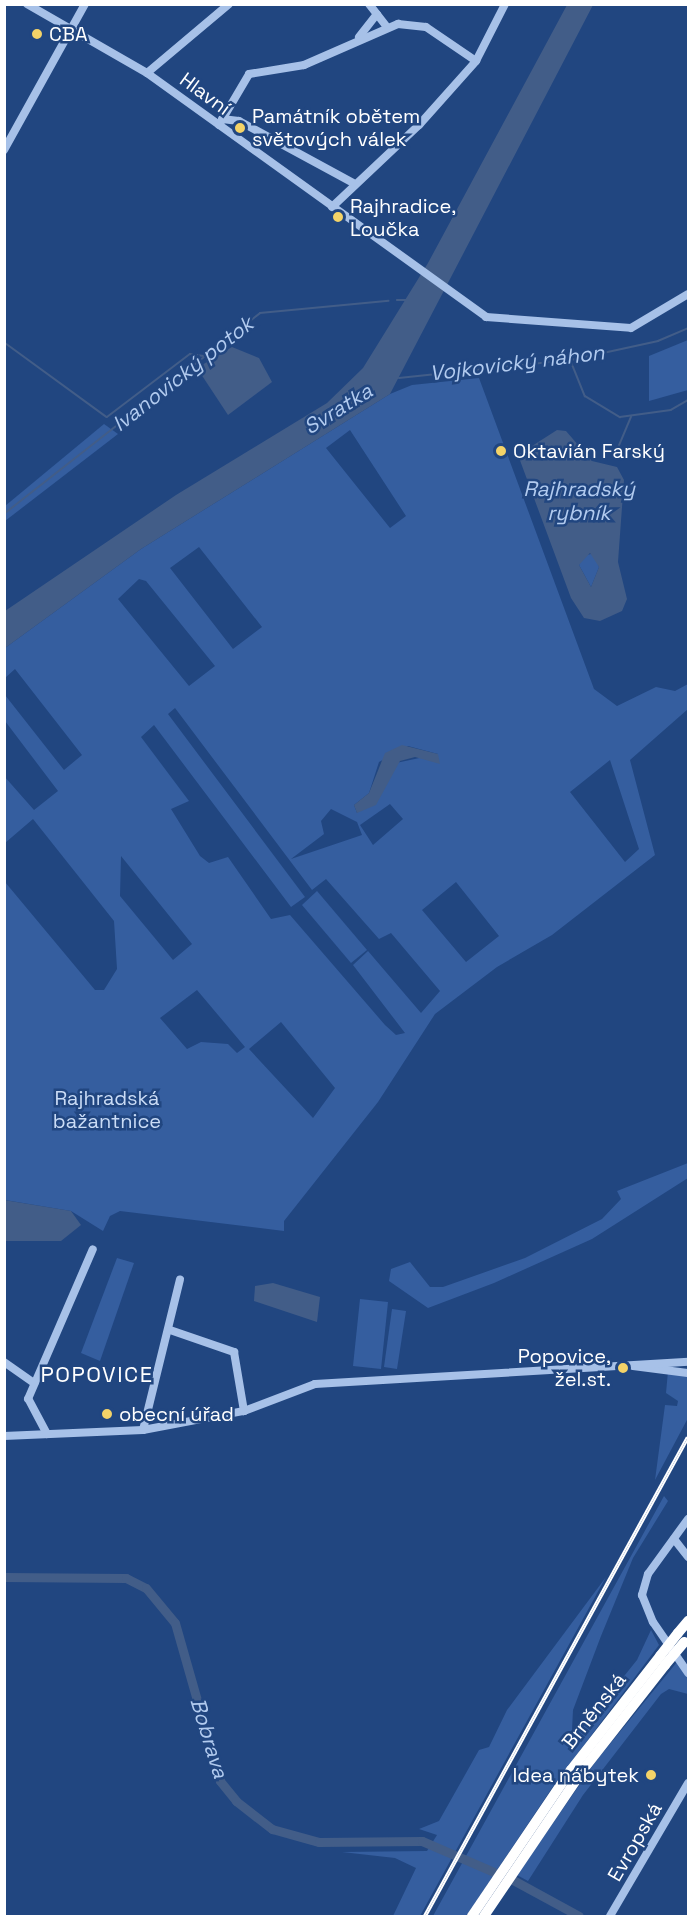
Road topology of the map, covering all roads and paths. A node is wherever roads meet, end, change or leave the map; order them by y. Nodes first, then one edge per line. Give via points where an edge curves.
1 (27, 4) edge
2 (85, 4) edge
3 (229, 4) edge
4 (369, 4) edge
5 (505, 4) edge
6 (377, 14) junction
7 (387, 27) junction
8 (71, 30) junction
9 (359, 38) junction
10 (476, 61) junction
11 (147, 73) junction
12 (221, 122) junction
13 (4, 150) edge
14 (353, 183) junction
15 (332, 207) junction
16 (688, 294) edge
17 (93, 1249) dead end
18 (180, 1279) dead end
19 (170, 1330) junction
20 (4, 1362) edge
21 (688, 1362) edge
22 (633, 1364) junction
23 (688, 1373) edge
24 (34, 1383) junction
25 (244, 1411) junction
26 (142, 1430) junction
27 (47, 1434) junction
28 (4, 1436) edge
29 (688, 1519) edge
30 (674, 1539) junction
31 (688, 1557) edge
32 (688, 1621) edge
33 (685, 1638) edge
34 (688, 1673) edge
35 (688, 1783) edge
36 (496, 1887) junction
37 (472, 1917) edge
38 (484, 1917) edge
39 (610, 1917) edge

1 - 8 street, Hlavní
2 - 8 street
3 - 11 street
4 - 6 street
5 - 10 street
6 - 7 street
6 - 9 street
7 - 9 street
7 - 10 street via 410,22 426,27
8 - 11 street, Hlavní
8 - 13 street
9 - 12 street via 304,65 249,74
10 - 14 street via 419,125
11 - 12 street, Hlavní
12 - 14 street via 239,121
12 - 15 street, Hlavní
14 - 15 street
15 - 16 street, Hlavní via 455,296 501,320 631,327
17 - 24 street
18 - 19 street
19 - 25 street via 234,1352
19 - 26 street
20 - 24 street
21 - 22 street
22 - 23 street
22 - 25 street via 410,1382 315,1384
24 - 27 street via 27,1406
25 - 26 street
26 - 27 street
27 - 28 street
29 - 30 street
30 - 31 street
30 - 34 street via 648,1574 643,1598
32 - 33 highway, Brněnská
33 - 36 highway, Brněnská, bridge via 662,1660
35 - 39 street, Evropská
36 - 37 highway, Brněnská
36 - 38 highway, Brněnská

